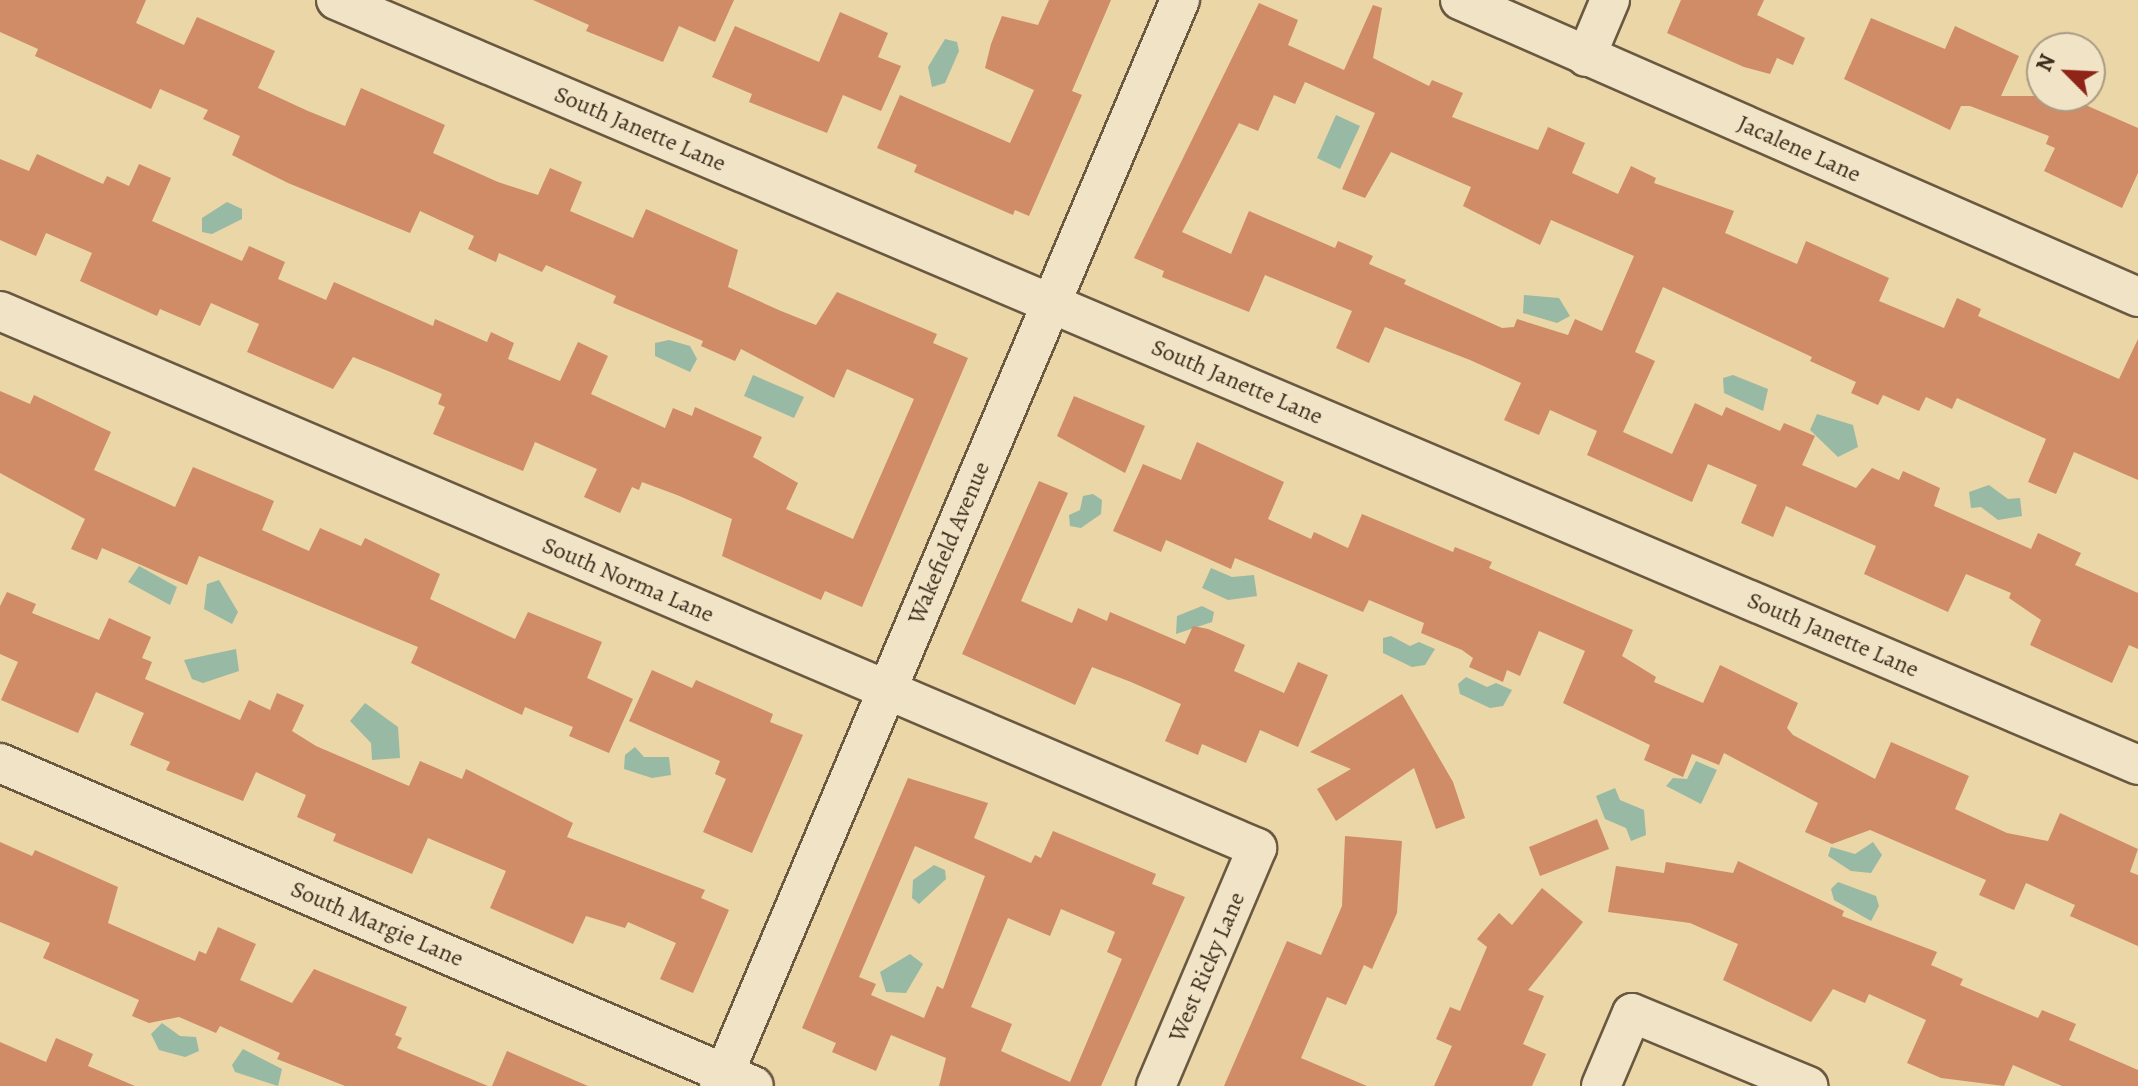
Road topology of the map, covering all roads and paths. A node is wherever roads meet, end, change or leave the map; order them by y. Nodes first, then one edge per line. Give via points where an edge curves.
1 (336, 0) edge
2 (1180, 0) edge
3 (1460, 0) edge
4 (1610, 0) edge
5 (1586, 57) junction
6 (2138, 297) edge
7 (1050, 303) junction
8 (0, 311) edge
9 (886, 691) junction
10 (0, 763) edge
11 (2138, 765) edge
12 (1257, 848) joint
13 (733, 1082) edge
14 (1156, 1086) edge
15 (1601, 1086) edge
16 (1808, 1086) edge

1 - 7 street, South Janette Lane
2 - 7 street, Wakefield Avenue
3 - 5 street, Jacalene Lane
4 - 5 street
5 - 6 street, Jacalene Lane
7 - 9 street, Wakefield Avenue
7 - 11 street, South Janette Lane
8 - 9 street, South Norma Lane
9 - 12 street, South Norma Lane
9 - 13 street, Wakefield Avenue
10 - 13 street, South Margie Lane
12 - 14 street, West Ricky Lane
15 - 16 street via 1632,1013

